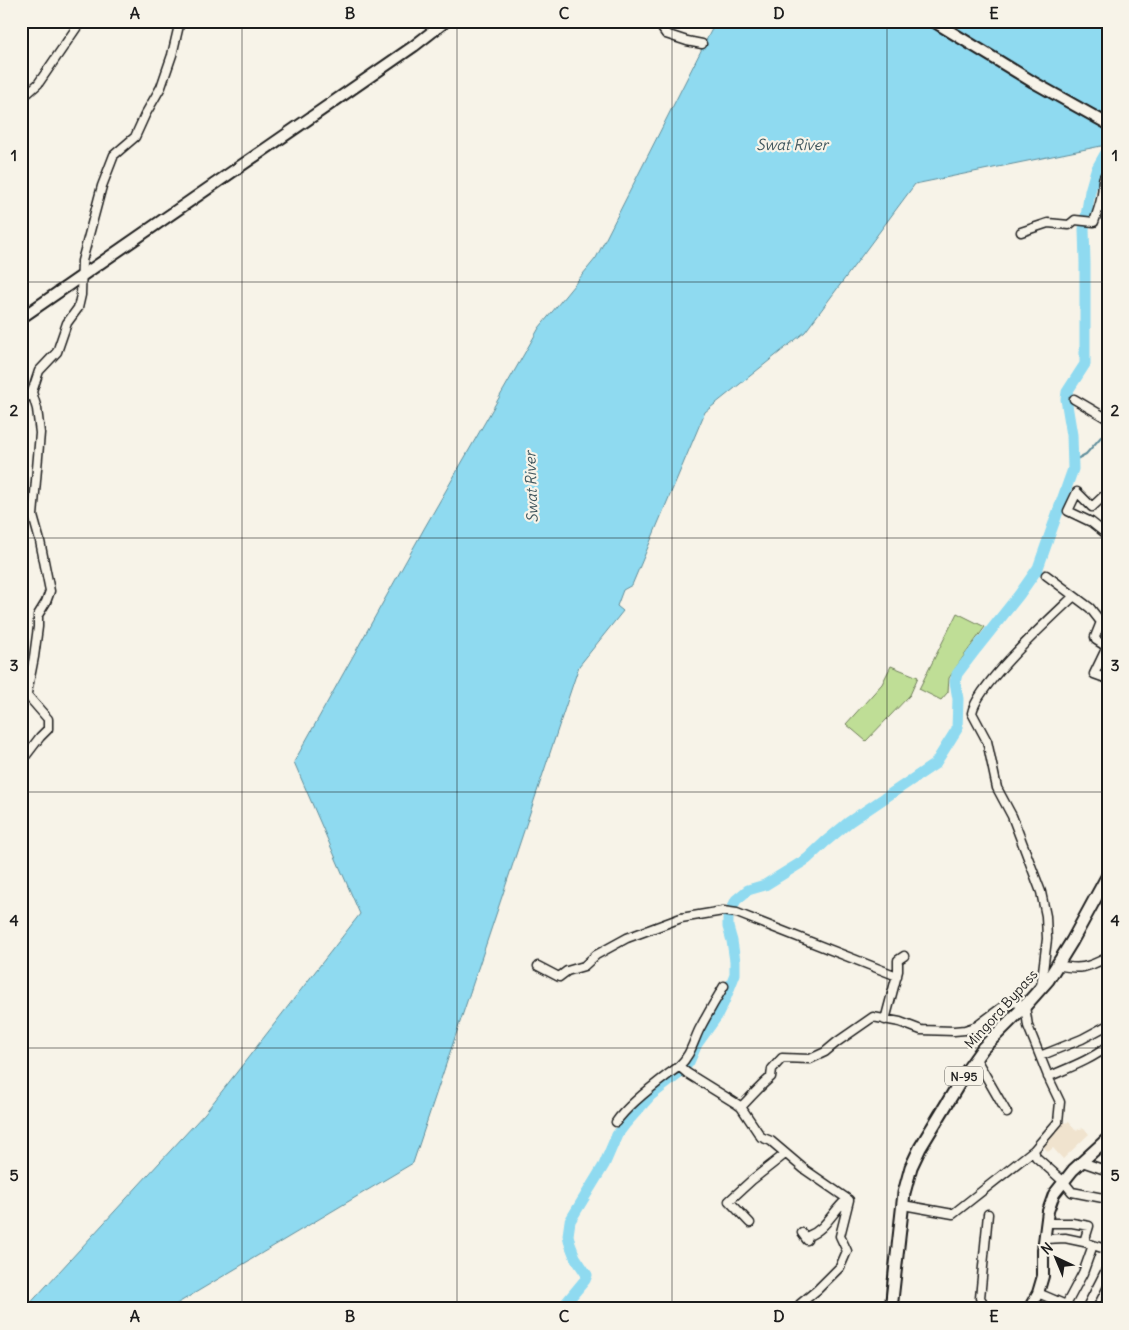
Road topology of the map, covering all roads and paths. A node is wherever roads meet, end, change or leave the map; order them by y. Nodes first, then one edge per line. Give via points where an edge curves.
1 (81, 21) edge
2 (180, 21) edge
3 (446, 21) edge
4 (657, 21) edge
5 (932, 21) edge
6 (702, 44) dead end
7 (21, 96) edge
8 (1108, 124) edge
9 (1108, 170) edge
10 (1021, 232) dead end
11 (81, 277) junction
12 (21, 318) edge
13 (32, 392) junction
14 (1074, 399) dead end
15 (21, 402) edge
16 (1108, 419) edge
17 (1108, 492) edge
18 (1108, 528) edge
19 (1046, 575) dead end
20 (1074, 596) junction
21 (1108, 680) edge
22 (24, 690) edge
23 (21, 762) edge
24 (1108, 875) edge
25 (904, 956) dead end
26 (1108, 957) edge
27 (538, 966) dead end
28 (1057, 966) junction
29 (897, 976) junction
30 (724, 986) dead end
31 (1042, 987) junction
32 (1025, 1006) junction
33 (885, 1020) junction
34 (1108, 1025) edge
35 (1108, 1046) edge
36 (1040, 1056) junction
37 (976, 1059) junction
38 (679, 1066) junction
39 (1048, 1077) junction
40 (741, 1107) junction
41 (1007, 1112) dead end
42 (616, 1122) dead end
43 (1108, 1138) edge
44 (1034, 1150) junction
45 (785, 1154) junction
46 (1082, 1162) junction
47 (1108, 1171) edge
48 (1064, 1182) junction
49 (846, 1200) dead end
50 (1108, 1200) edge
51 (903, 1205) junction
52 (988, 1214) dead end
53 (750, 1223) dead end
54 (1046, 1223) junction
55 (802, 1233) dead end
56 (1044, 1239) junction
57 (1084, 1242) junction
58 (1093, 1245) junction
59 (1108, 1250) edge
60 (1108, 1266) edge
61 (1038, 1292) junction
62 (1108, 1297) edge
63 (1065, 1307) edge
64 (799, 1309) edge
65 (891, 1309) edge
66 (987, 1309) edge
67 (1029, 1309) edge
68 (1086, 1309) edge
69 (1104, 1309) edge

1 - 7 street via 38,84
2 - 11 street via 161,87 135,137 114,155 102,186 82,261
3 - 11 main road
4 - 6 street via 666,34
5 - 8 main road
9 - 10 street via 1103,177 1103,192 1094,222 1048,223
11 - 12 main road
11 - 13 street via 78,308 67,323 57,352 39,372
13 - 15 street
13 - 22 street via 40,433 33,516 50,591 38,615 34,657
14 - 16 street
17 - 18 street via 1092,507 1076,492 1068,511 1105,533
19 - 20 street
20 - 21 street via 1090,608 1100,622 1095,637 1106,647 1094,674
20 - 31 street via 1001,669 981,693 972,713 987,740 997,788 1012,816 1042,892 1047,940
22 - 23 street via 48,719 48,729
24 - 28 highway, Mingora Bypass / N-95
25 - 29 street via 898,960
26 - 28 street via 1074,969
27 - 29 street via 559,977 584,966 596,955 627,938 681,918 723,911 737,913
28 - 31 highway, Mingora Bypass / N-95
29 - 33 street
30 - 38 street via 696,1035 692,1050
31 - 32 highway, Mingora Bypass / N-95
32 - 33 street via 1015,1002 1000,1008 965,1030 921,1030
32 - 36 street via 1028,1026
32 - 37 highway, Mingora Bypass / N-95
33 - 40 street via 873,1017 810,1059 782,1058 772,1069 771,1077
34 - 36 street
35 - 39 street via 1075,1066
36 - 39 street
37 - 41 street
37 - 51 highway, Mingora Bypass / N-95 via 920,1148 911,1167
38 - 40 street
38 - 42 street
39 - 44 street via 1060,1102 1058,1122
40 - 45 street via 761,1137
43 - 46 main road
44 - 48 street via 1036,1157
44 - 51 street via 953,1214
45 - 53 street via 729,1201
45 - 64 street via 849,1200 840,1236 848,1251 840,1266 800,1304
46 - 47 street
46 - 48 main road
48 - 50 street via 1072,1192
48 - 54 main road via 1054,1194
49 - 55 street via 807,1240
51 - 65 highway, Mingora Bypass / N-95
52 - 66 street via 980,1298
54 - 56 main road
54 - 57 street via 1072,1222 1089,1226
56 - 57 street via 1066,1238
56 - 61 main road via 1043,1276
57 - 58 street
58 - 59 street
58 - 63 street
60 - 68 street
61 - 63 street
61 - 67 main road
62 - 69 street

